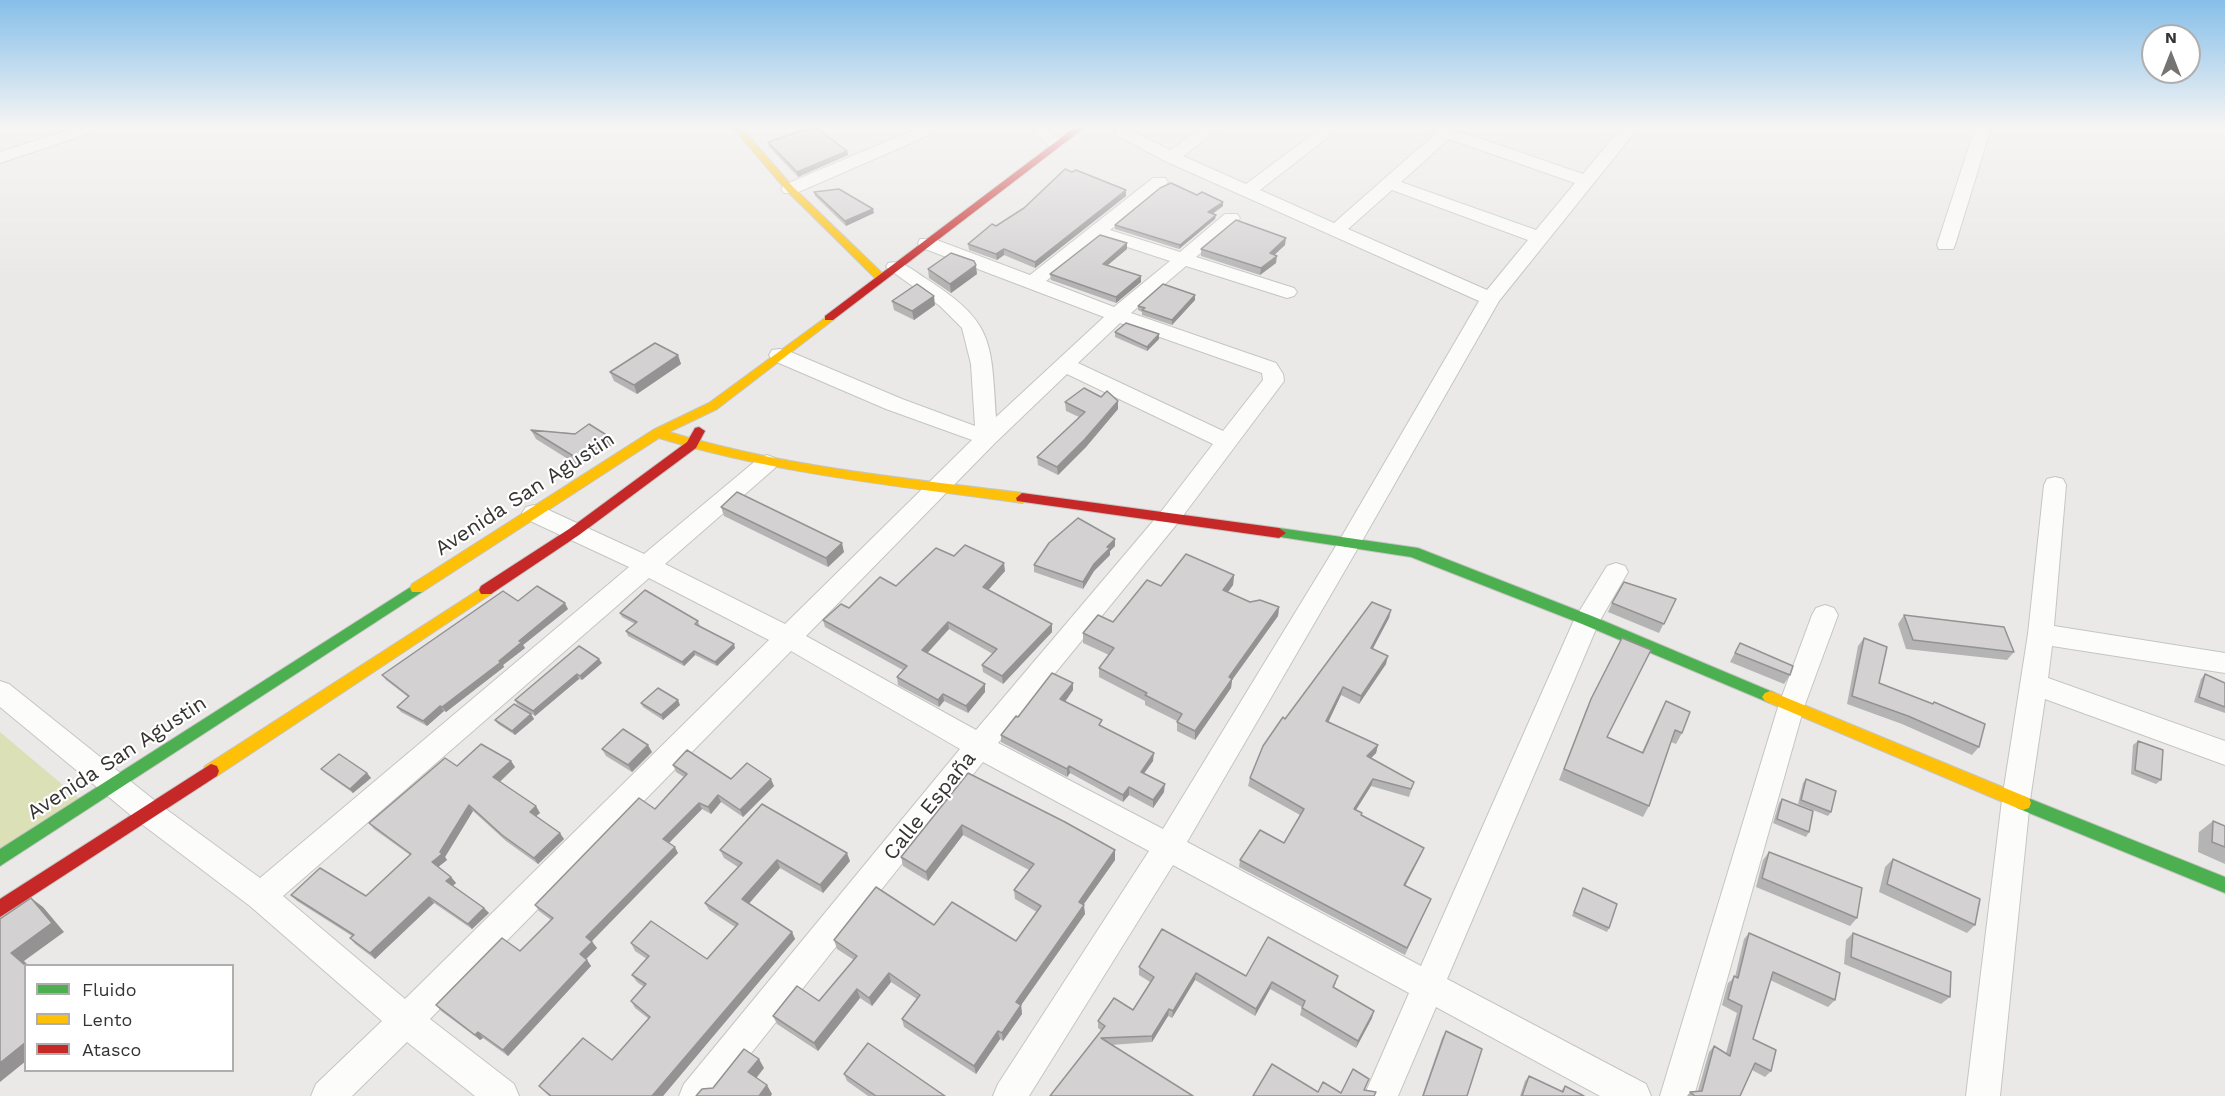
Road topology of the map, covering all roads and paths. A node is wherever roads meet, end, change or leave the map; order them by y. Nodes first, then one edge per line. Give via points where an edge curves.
1 (782, 179) edge
2 (813, 179) edge
3 (1011, 179) edge
4 (1221, 179) edge
5 (1264, 179) edge
6 (1393, 179) edge
7 (1581, 179) edge
8 (1967, 179) edge
9 (1586, 181) joint
10 (1159, 182) dead end
11 (1389, 183) junction
12 (790, 189) junction
13 (1248, 191) junction
14 (1231, 218) dead end
15 (1335, 230) junction
16 (1096, 231) junction
17 (1540, 238) junction
18 (927, 243) junction
19 (1946, 245) dead end
20 (1182, 258) junction
21 (888, 273) junction
22 (1032, 283) junction
23 (1287, 292) dead end
24 (1490, 299) junction
25 (1117, 315) junction
26 (779, 355) junction
27 (1064, 365) junction
28 (712, 406) junction
29 (657, 433) junction
30 (987, 438) junction
31 (1227, 442) junction
32 (692, 445) junction
33 (767, 463) junction
34 (2055, 485) dead end
35 (938, 486) junction
36 (534, 513) junction
37 (1168, 519) junction
38 (574, 532) junction
39 (1350, 542) junction
40 (648, 566) junction
41 (1616, 572) dead end
42 (1825, 615) dead end
43 (1587, 620) junction
44 (2041, 634) junction
45 (787, 637) junction
46 (2225, 663) edge
47 (2034, 684) junction
48 (0, 692) edge
49 (1791, 707) junction
50 (979, 746) junction
51 (2225, 753) edge
52 (114, 784) junction
53 (2016, 800) junction
54 (149, 813) junction
55 (1168, 847) junction
56 (0, 858) edge
57 (2225, 885) edge
58 (261, 896) junction
59 (0, 909) edge
60 (1429, 987) junction
61 (406, 1021) junction
62 (328, 1096) edge
63 (502, 1096) edge
64 (696, 1096) edge
65 (1010, 1096) edge
66 (1381, 1096) edge
67 (1634, 1096) edge
68 (1677, 1096) edge
69 (1983, 1096) edge

1 - 12 street
2 - 12 street
3 - 18 street, Avenida San Agustin
4 - 13 street
5 - 13 street
6 - 11 street
7 - 9 street
8 - 19 street
9 - 17 street
10 - 16 street
11 - 15 street
11 - 17 street
12 - 21 street
13 - 15 street
14 - 20 street
15 - 24 street
16 - 20 street
16 - 22 street
17 - 24 street
18 - 21 street, Avenida San Agustin
18 - 22 street
20 - 23 street
20 - 25 street
21 - 26 street, Avenida San Agustin
21 - 30 street via 955,309 972,327 978,342
22 - 25 street
24 - 39 street
25 - 27 street
25 - 31 street, Calle España via 1269,368 1274,381
26 - 28 street, Avenida San Agustin
26 - 30 street
27 - 30 street
27 - 31 street
28 - 29 street, Avenida San Agustin
28 - 32 street
29 - 32 street
29 - 36 street, Avenida San Agustin
30 - 35 street
31 - 37 street, Calle España
32 - 33 street
32 - 38 street
33 - 35 street
33 - 40 street
34 - 44 street
35 - 37 street
35 - 45 street
36 - 38 street
36 - 52 street, Avenida San Agustin
37 - 39 street
37 - 50 street, Calle España
38 - 40 street
38 - 54 street
39 - 43 street via 1413,552
39 - 55 street
40 - 45 street
40 - 58 street
41 - 43 street
42 - 49 street
43 - 49 street
43 - 60 street
44 - 46 street
44 - 47 street
45 - 50 street
45 - 61 street
47 - 51 street
47 - 53 street
48 - 52 street
49 - 53 street
49 - 68 street
50 - 55 street
50 - 64 street, Calle España
52 - 54 street
52 - 56 street, Avenida San Agustin
53 - 57 street
53 - 69 street
54 - 58 street
54 - 59 street
55 - 60 street
55 - 65 street
58 - 61 street
60 - 66 street
60 - 67 street
61 - 62 street
61 - 63 street

